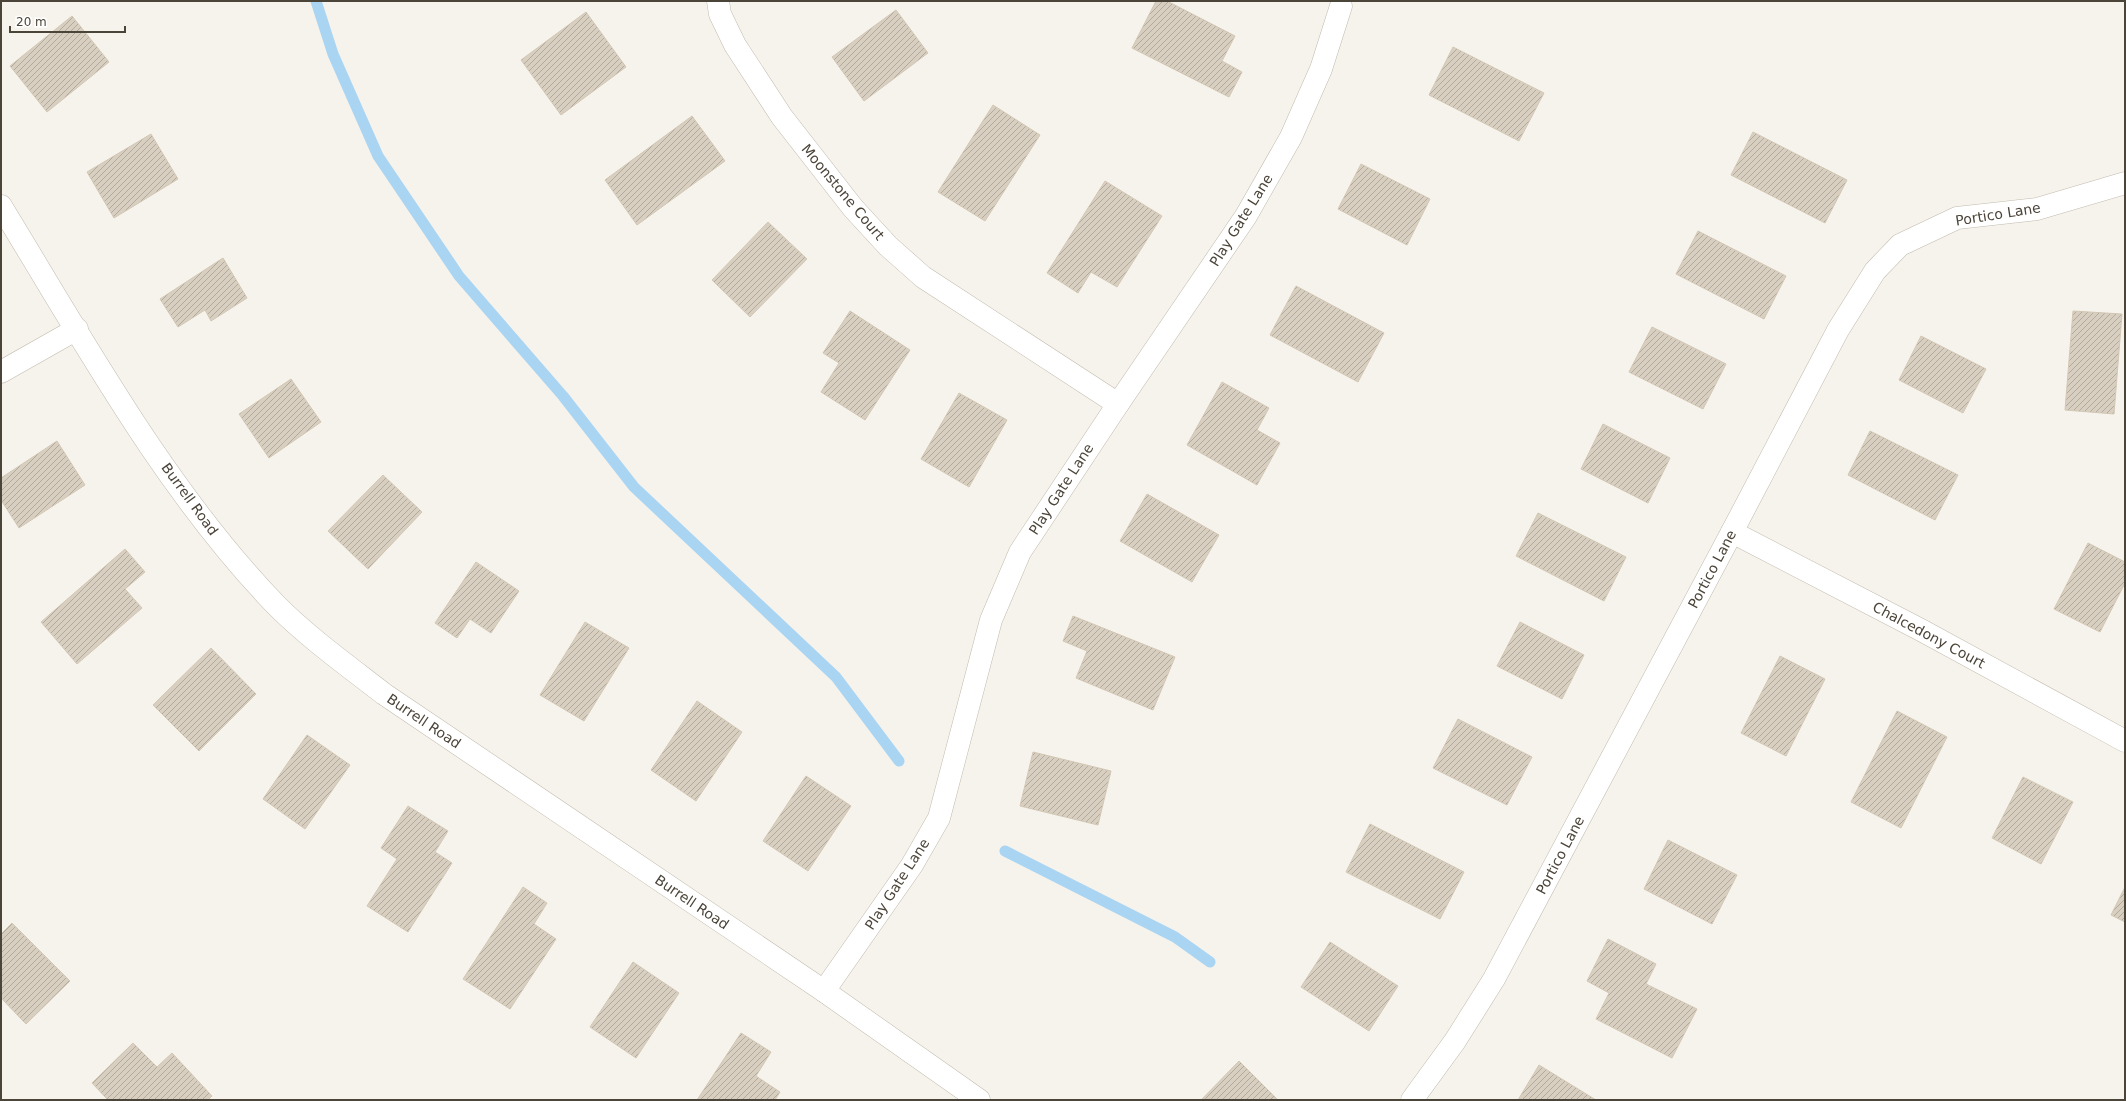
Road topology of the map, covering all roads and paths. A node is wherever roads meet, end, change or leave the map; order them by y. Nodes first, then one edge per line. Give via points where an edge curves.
1 (718, 1) edge
2 (1341, 6) dead end
3 (2125, 183) edge
4 (1, 206) edge
5 (77, 329) junction
6 (1, 372) edge
7 (1118, 404) junction
8 (1732, 532) junction
9 (2125, 741) edge
10 (824, 991) junction
11 (980, 1100) edge
12 (1412, 1100) edge

1 - 7 street, Moonstone Court via 720,14 735,45 782,118 853,208 888,246 923,277
2 - 7 street, Play Gate Lane via 1321,69 1291,137 1246,216
3 - 8 street, Portico Lane via 2037,209 1957,218 1900,245 1874,271 1838,330
4 - 5 street, Burrell Road
5 - 6 street
5 - 10 street, Burrell Road via 183,492 228,550 278,607 384,694
7 - 10 street, Play Gate Lane via 1020,552 991,620 939,818 912,866
8 - 9 street, Chalcedony Court via 1921,630
8 - 12 street, Portico Lane via 1494,979 1455,1041
10 - 11 street, Burrell Road

